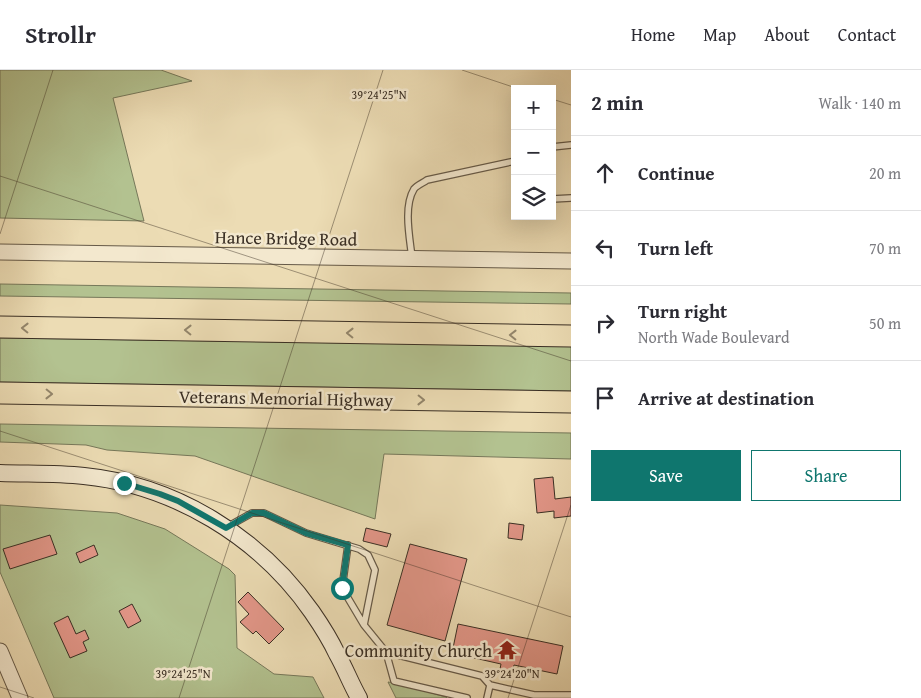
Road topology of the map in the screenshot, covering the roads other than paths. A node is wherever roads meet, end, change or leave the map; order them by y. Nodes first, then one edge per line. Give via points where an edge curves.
1 (571, 144) edge
2 (556, 146) edge
3 (511, 162) edge
4 (571, 198) edge
5 (556, 199) edge
6 (0, 252) edge
7 (412, 258) junction
8 (571, 261) edge
9 (0, 327) edge
10 (566, 336) edge
11 (0, 393) edge
12 (564, 402) edge
13 (0, 473) edge
14 (226, 528) junction
15 (348, 545) junction
16 (364, 625) junction
17 (0, 651) edge
18 (386, 652) junction
19 (490, 685) junction
20 (571, 695) edge
21 (20, 698) edge
22 (359, 698) edge
23 (467, 698) edge
24 (487, 698) edge

1 - 2 lane
3 - 7 lane via 427,180 416,187 408,226
4 - 5 lane
6 - 7 street, Hance Bridge Road
7 - 8 street, Hance Bridge Road
10 -> 9 highway
11 -> 12 highway, Veterans Memorial Highway
13 - 14 main road via 82,476 124,483 178,501
14 - 15 lane via 252,513 264,513 306,533
14 - 22 main road via 264,557 310,610 337,653
15 - 16 lane via 342,588
15 - 16 lane via 368,555 375,570
16 - 18 lane
17 - 21 street
18 - 19 lane via 482,676
18 - 23 lane via 394,681
19 - 20 lane via 534,695
19 - 24 lane

